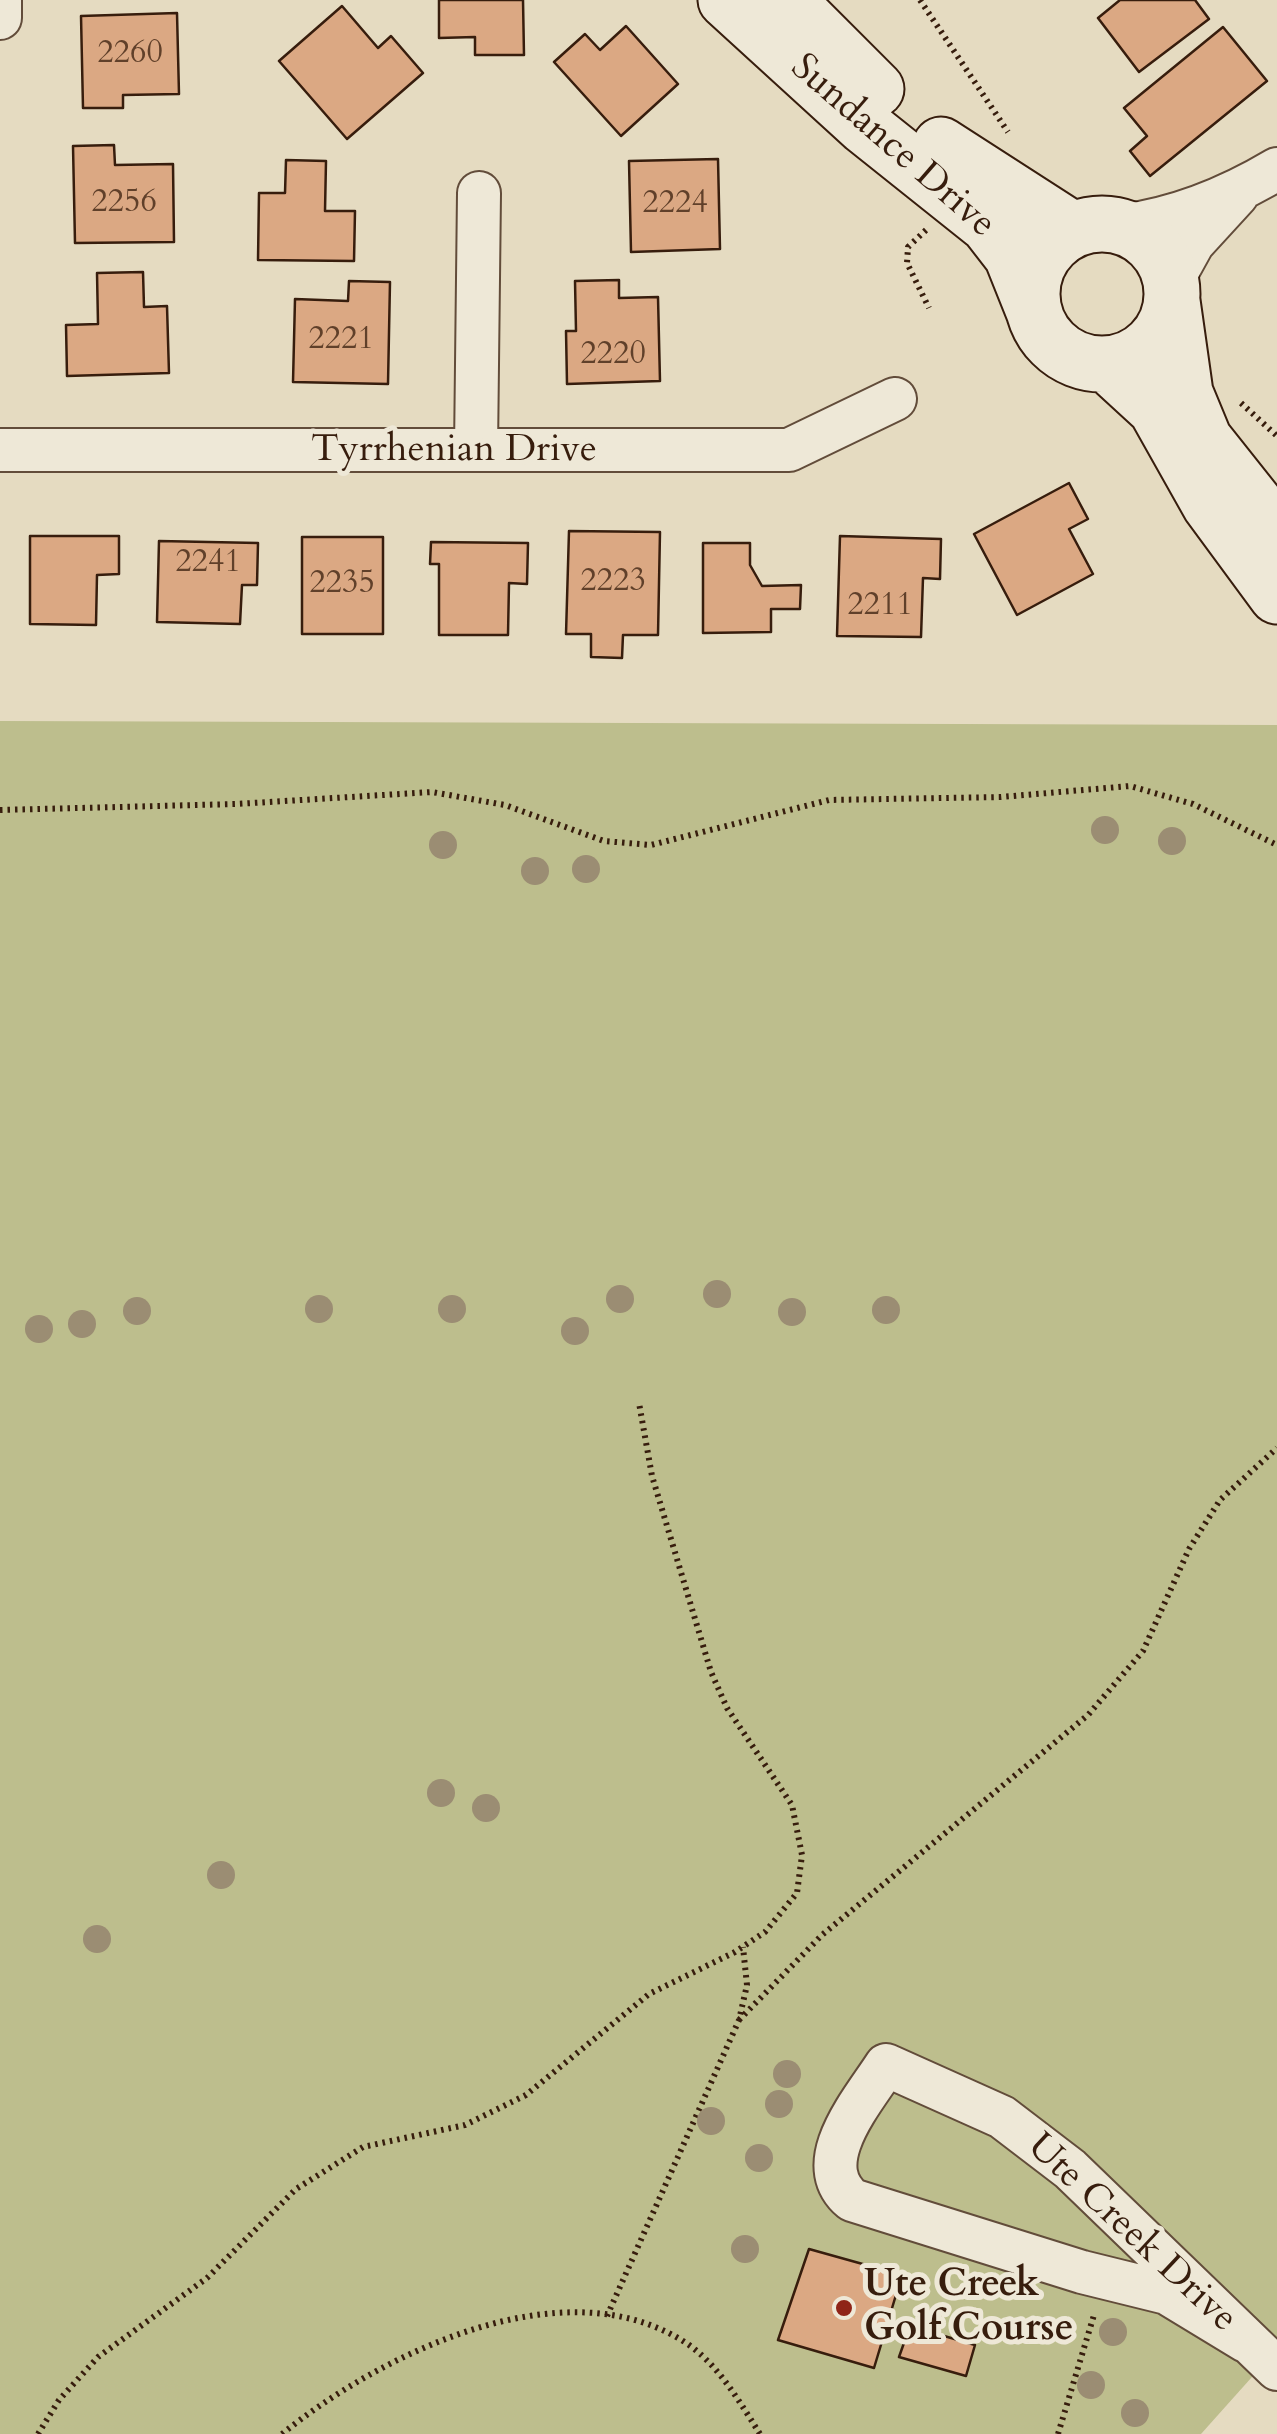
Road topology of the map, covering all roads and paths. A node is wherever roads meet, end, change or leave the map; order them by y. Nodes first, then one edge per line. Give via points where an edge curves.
1 (0, 0) edge
2 (726, 0) edge
3 (787, 0) edge
4 (920, 0) edge
5 (0, 18) edge
6 (1016, 142) dead end
7 (1277, 169) edge
8 (1241, 191) junction
9 (479, 193) dead end
10 (1097, 228) junction
11 (927, 230) dead end
12 (1172, 291) junction
13 (929, 308) dead end
14 (1034, 311) junction
15 (1107, 364) junction
16 (896, 399) dead end
17 (0, 450) edge
18 (476, 450) junction
19 (1277, 531) edge
20 (1277, 596) edge
21 (0, 810) edge
22 (1277, 846) edge
23 (639, 1404) dead end
24 (1277, 1448) edge
25 (743, 1947) junction
26 (739, 2020) junction
27 (1105, 2278) junction
28 (607, 2316) junction
29 (1261, 2355) edge
30 (38, 2434) edge
31 (282, 2434) edge
32 (760, 2434) edge
33 (1058, 2434) edge

1 - 5 street
2 - 14 street, Sundance Drive via 864,126 988,225 1012,256
3 - 10 street, Sundance Drive via 915,125 973,168
4 - 6 path
7 - 8 street
8 - 10 street via 1162,221
8 - 12 street via 1193,243
9 - 18 street
10 - 12 street via 1154,246
10 - 14 street via 1043,255 1035,272
11 - 13 path via 908,248 906,263
12 - 15 street via 1165,324 1151,344
12 - 19 street via 1184,393 1204,439
14 - 15 street via 1061,351
15 - 20 street via 1156,409 1210,505
16 - 18 street, Tyrrhenian Drive via 790,450
17 - 18 street, Tyrrhenian Drive
21 - 22 path via 455,794 604,842 651,846 829,800 1130,786 1193,804
23 - 25 path via 652,1476 712,1672 727,1708 784,1790 800,1837 797,1892 765,1932
24 - 26 path via 1220,1500 1188,1549 1143,1651 1088,1715 822,1935
25 - 26 path via 747,1985
25 - 30 path via 649,1994 534,2090 497,2111 363,2147 296,2189 207,2278 98,2357 58,2400
26 - 28 path
27 - 29 street, Ute Creek Drive via 1167,2293
27 - 29 street, Ute Creek Drive via 846,2195 834,2171 842,2136 886,2066 1016,2127 1070,2169
27 - 33 path
28 - 31 path via 539,2316 427,2346 358,2379
28 - 32 path via 661,2330 699,2353

